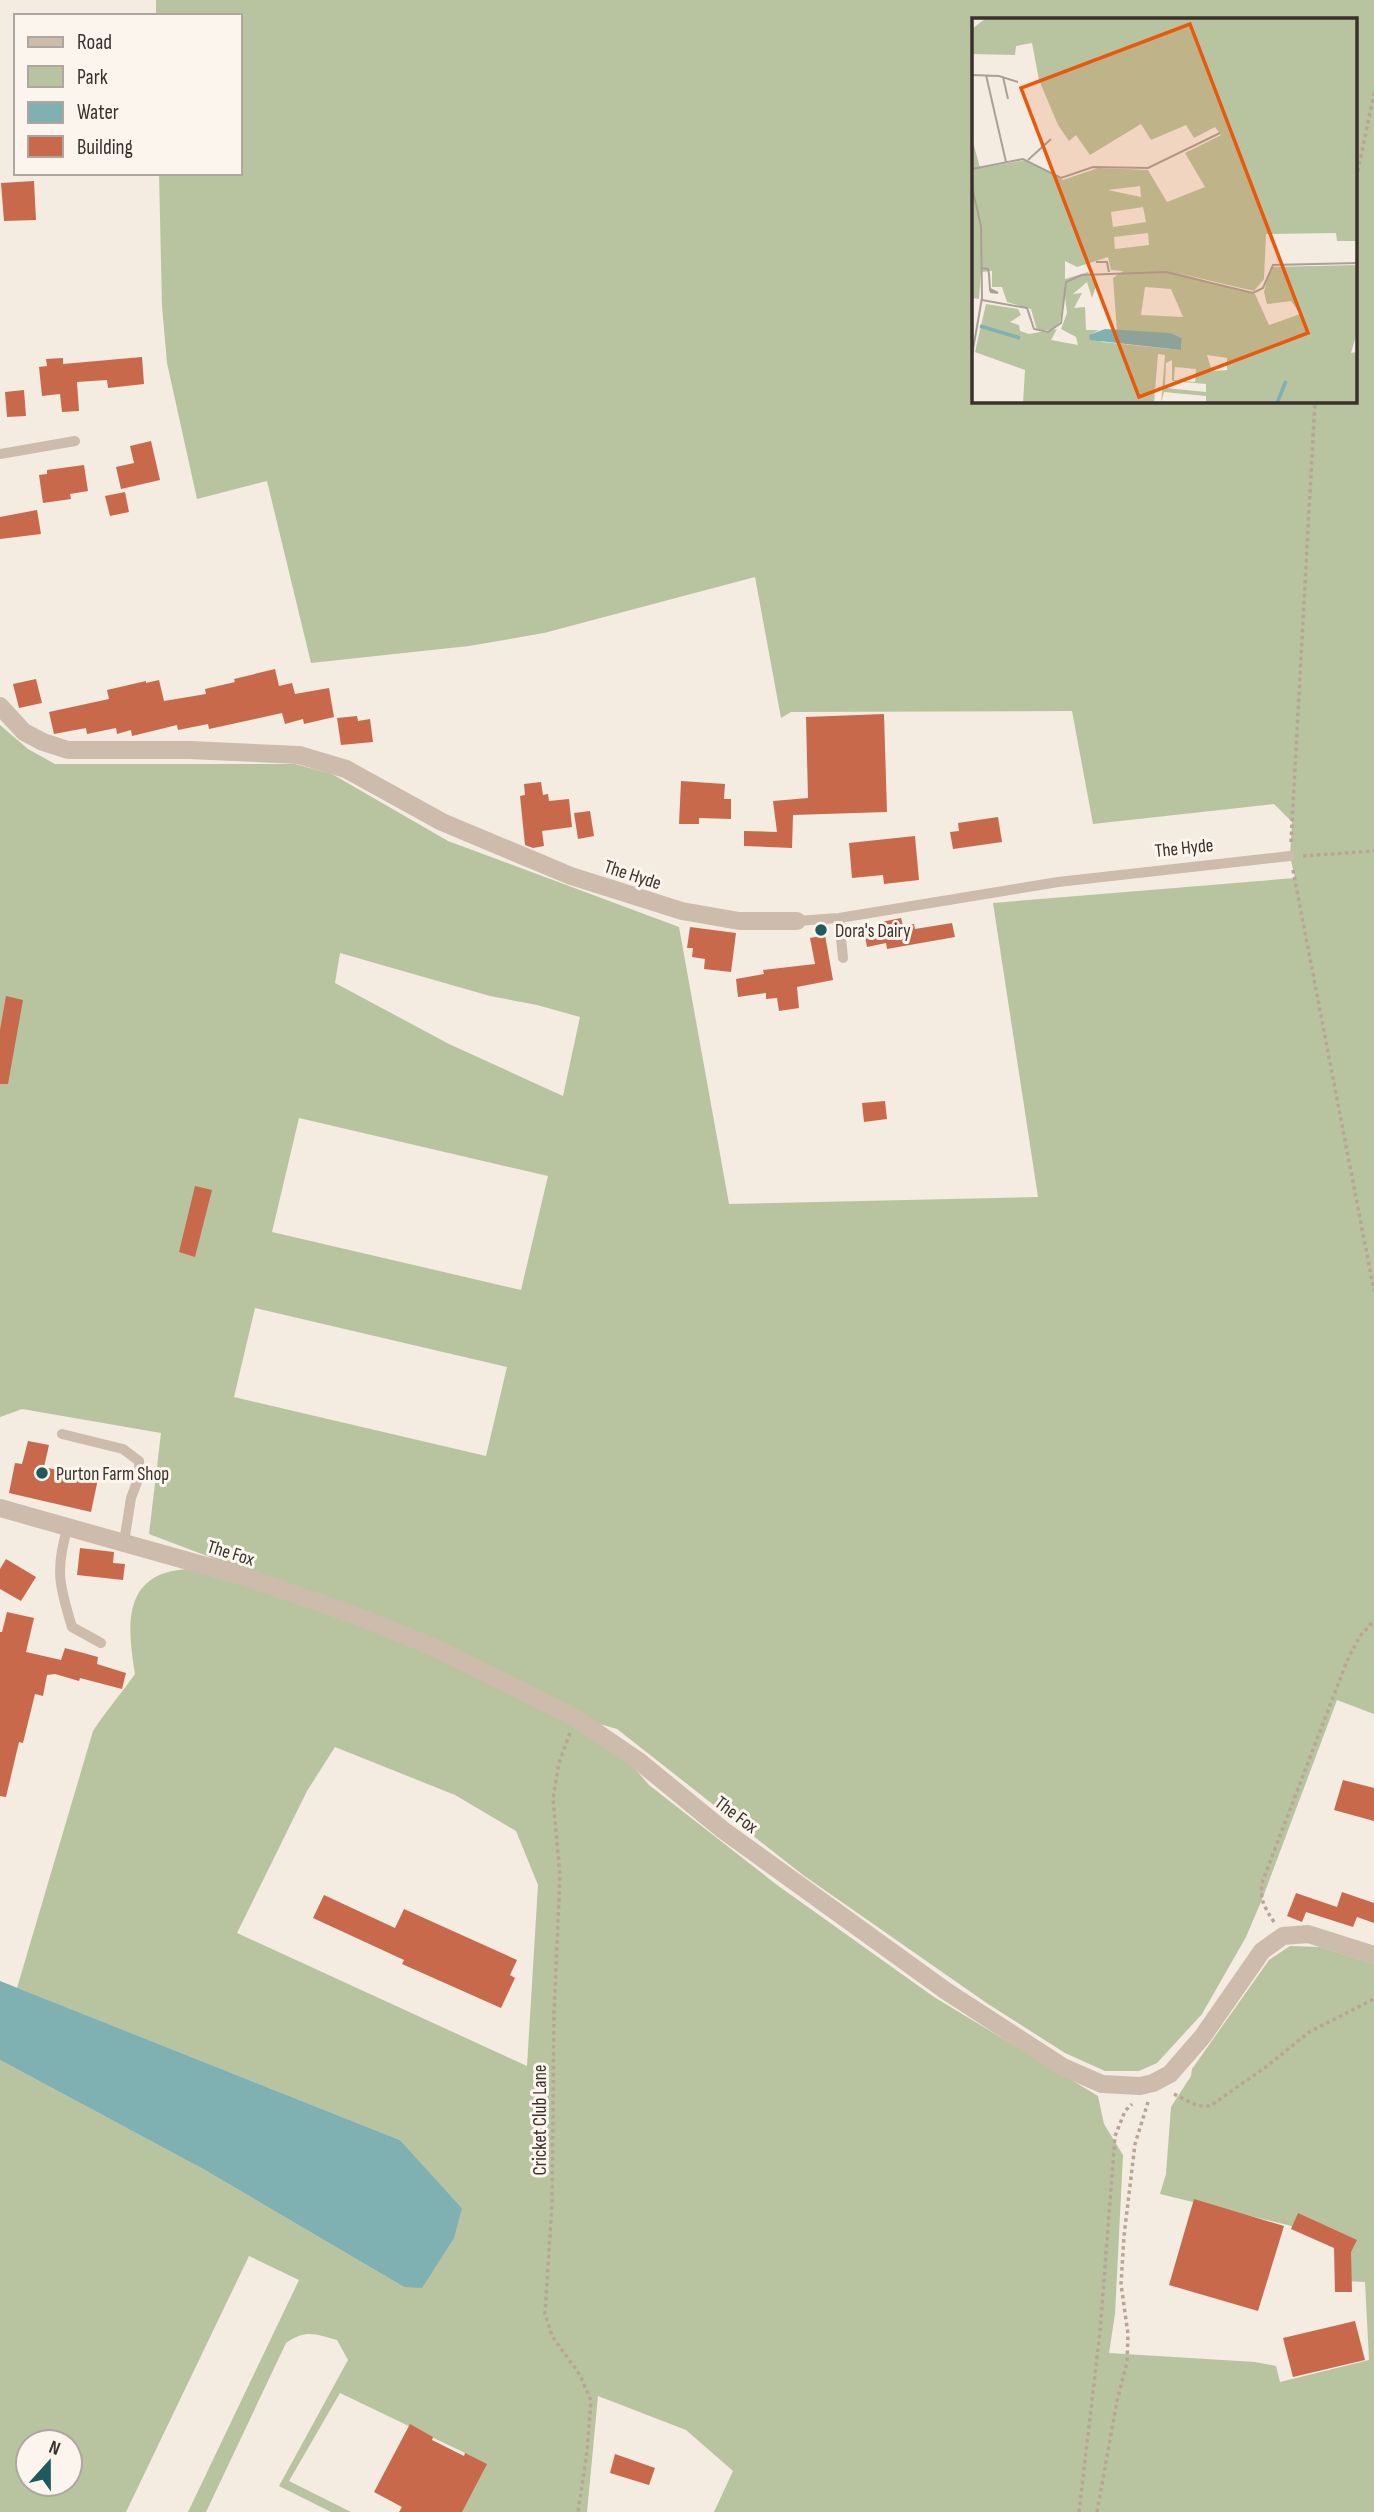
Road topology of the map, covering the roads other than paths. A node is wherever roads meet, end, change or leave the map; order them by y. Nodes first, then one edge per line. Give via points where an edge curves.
1 (75, 441) dead end
2 (0, 454) edge
3 (0, 706) edge
4 (1290, 856) road end
5 (839, 919) junction
6 (797, 920) joint
7 (843, 958) dead end
8 (62, 1434) dead end
9 (0, 1508) edge
10 (68, 1526) junction
11 (124, 1542) junction
12 (101, 1643) dead end
13 (1374, 1955) edge

1 - 2 lane
3 - 6 street, The Hyde via 24,732 68,750 299,755 346,769 442,821 571,876 682,911 739,921
4 - 5 lane, The Hyde via 1058,882
5 - 6 lane, The Hyde
5 - 7 lane
8 - 11 lane via 128,1451 139,1461
9 - 10 street, The Fox
10 - 11 street, The Fox
10 - 12 lane via 60,1554 61,1589 72,1627
11 - 13 street, The Fox via 245,1577 389,1628 577,1720 946,1991 1042,2054 1102,2084 1128,2087 1153,2083 1170,2074 1203,2036 1262,1951 1283,1936 1308,1934

